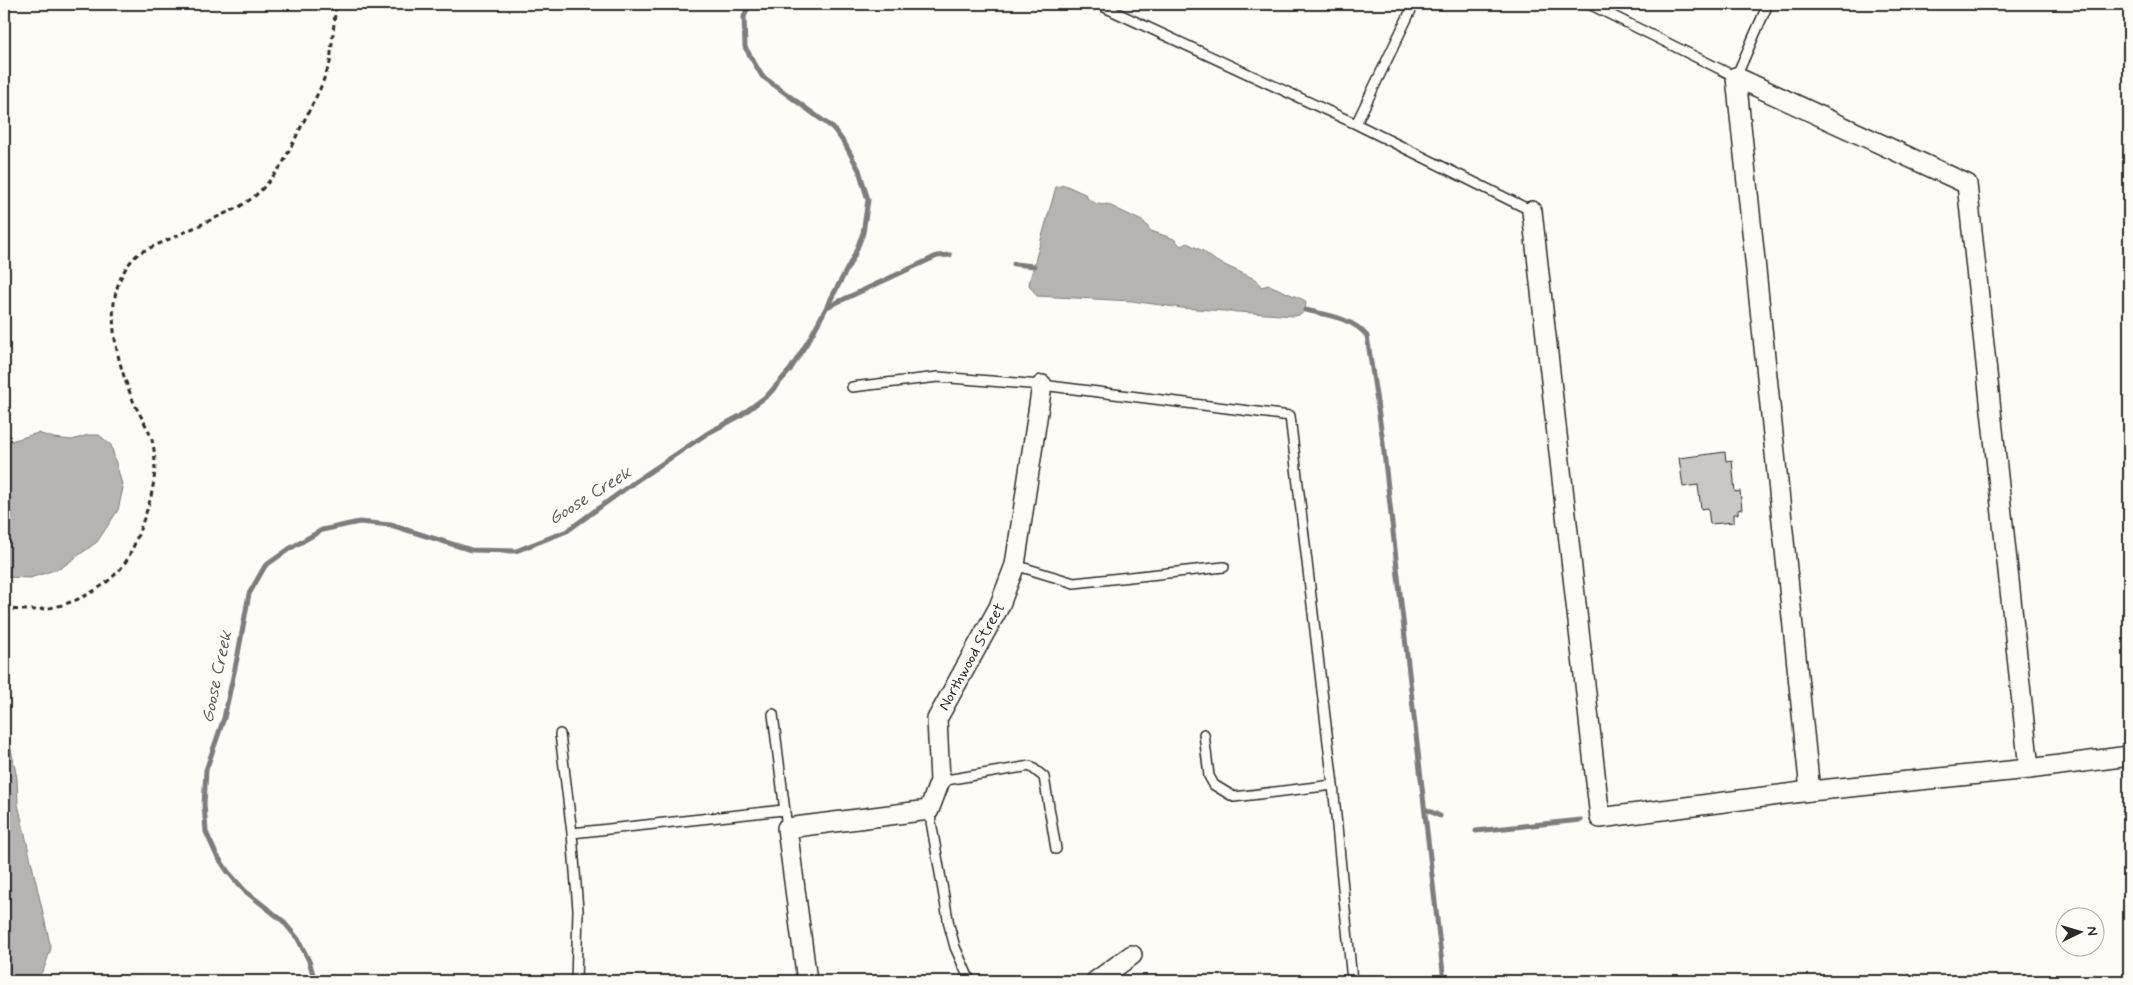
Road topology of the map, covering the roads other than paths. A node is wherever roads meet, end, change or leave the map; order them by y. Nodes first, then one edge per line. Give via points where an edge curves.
1 (1414, 4) edge
2 (1589, 4) edge
3 (1768, 4) edge
4 (1104, 7) dead end
5 (1736, 76) junction
6 (1356, 124) junction
7 (1532, 211) joint
8 (1042, 385) junction
9 (852, 387) dead end
10 (1015, 565) junction
11 (1224, 567) dead end
12 (773, 714) dead end
13 (560, 734) dead end
14 (1204, 734) dead end
15 (2129, 756) edge
16 (2030, 769) junction
17 (940, 781) junction
18 (1333, 785) junction
19 (1810, 792) junction
20 (929, 810) junction
21 (785, 819) junction
22 (572, 833) junction
23 (1056, 849) dead end
24 (1132, 955) dead end
25 (576, 981) edge
26 (807, 981) edge
27 (970, 981) edge
28 (1096, 981) edge
29 (1352, 981) edge

1 - 6 lane
2 - 5 lane
3 - 5 lane
4 - 6 lane
5 - 16 street via 1967,184
5 - 19 street
6 - 7 lane
7 - 19 street via 1600,818
8 - 9 lane via 938,377
8 - 10 street, Northwood Street
8 - 18 lane via 1290,416
10 - 11 lane via 1074,583
10 - 17 street, Northwood Street via 999,607 937,719
12 - 21 lane
13 - 22 lane
14 - 18 lane via 1209,776 1214,785 1234,797
15 - 16 street
16 - 19 street
17 - 20 street, Northwood Street
17 - 23 lane via 1030,766 1044,777
18 - 29 lane
20 - 21 street
20 - 27 lane via 949,925
21 - 22 lane
21 - 26 street
22 - 25 lane via 578,910
24 - 28 street

